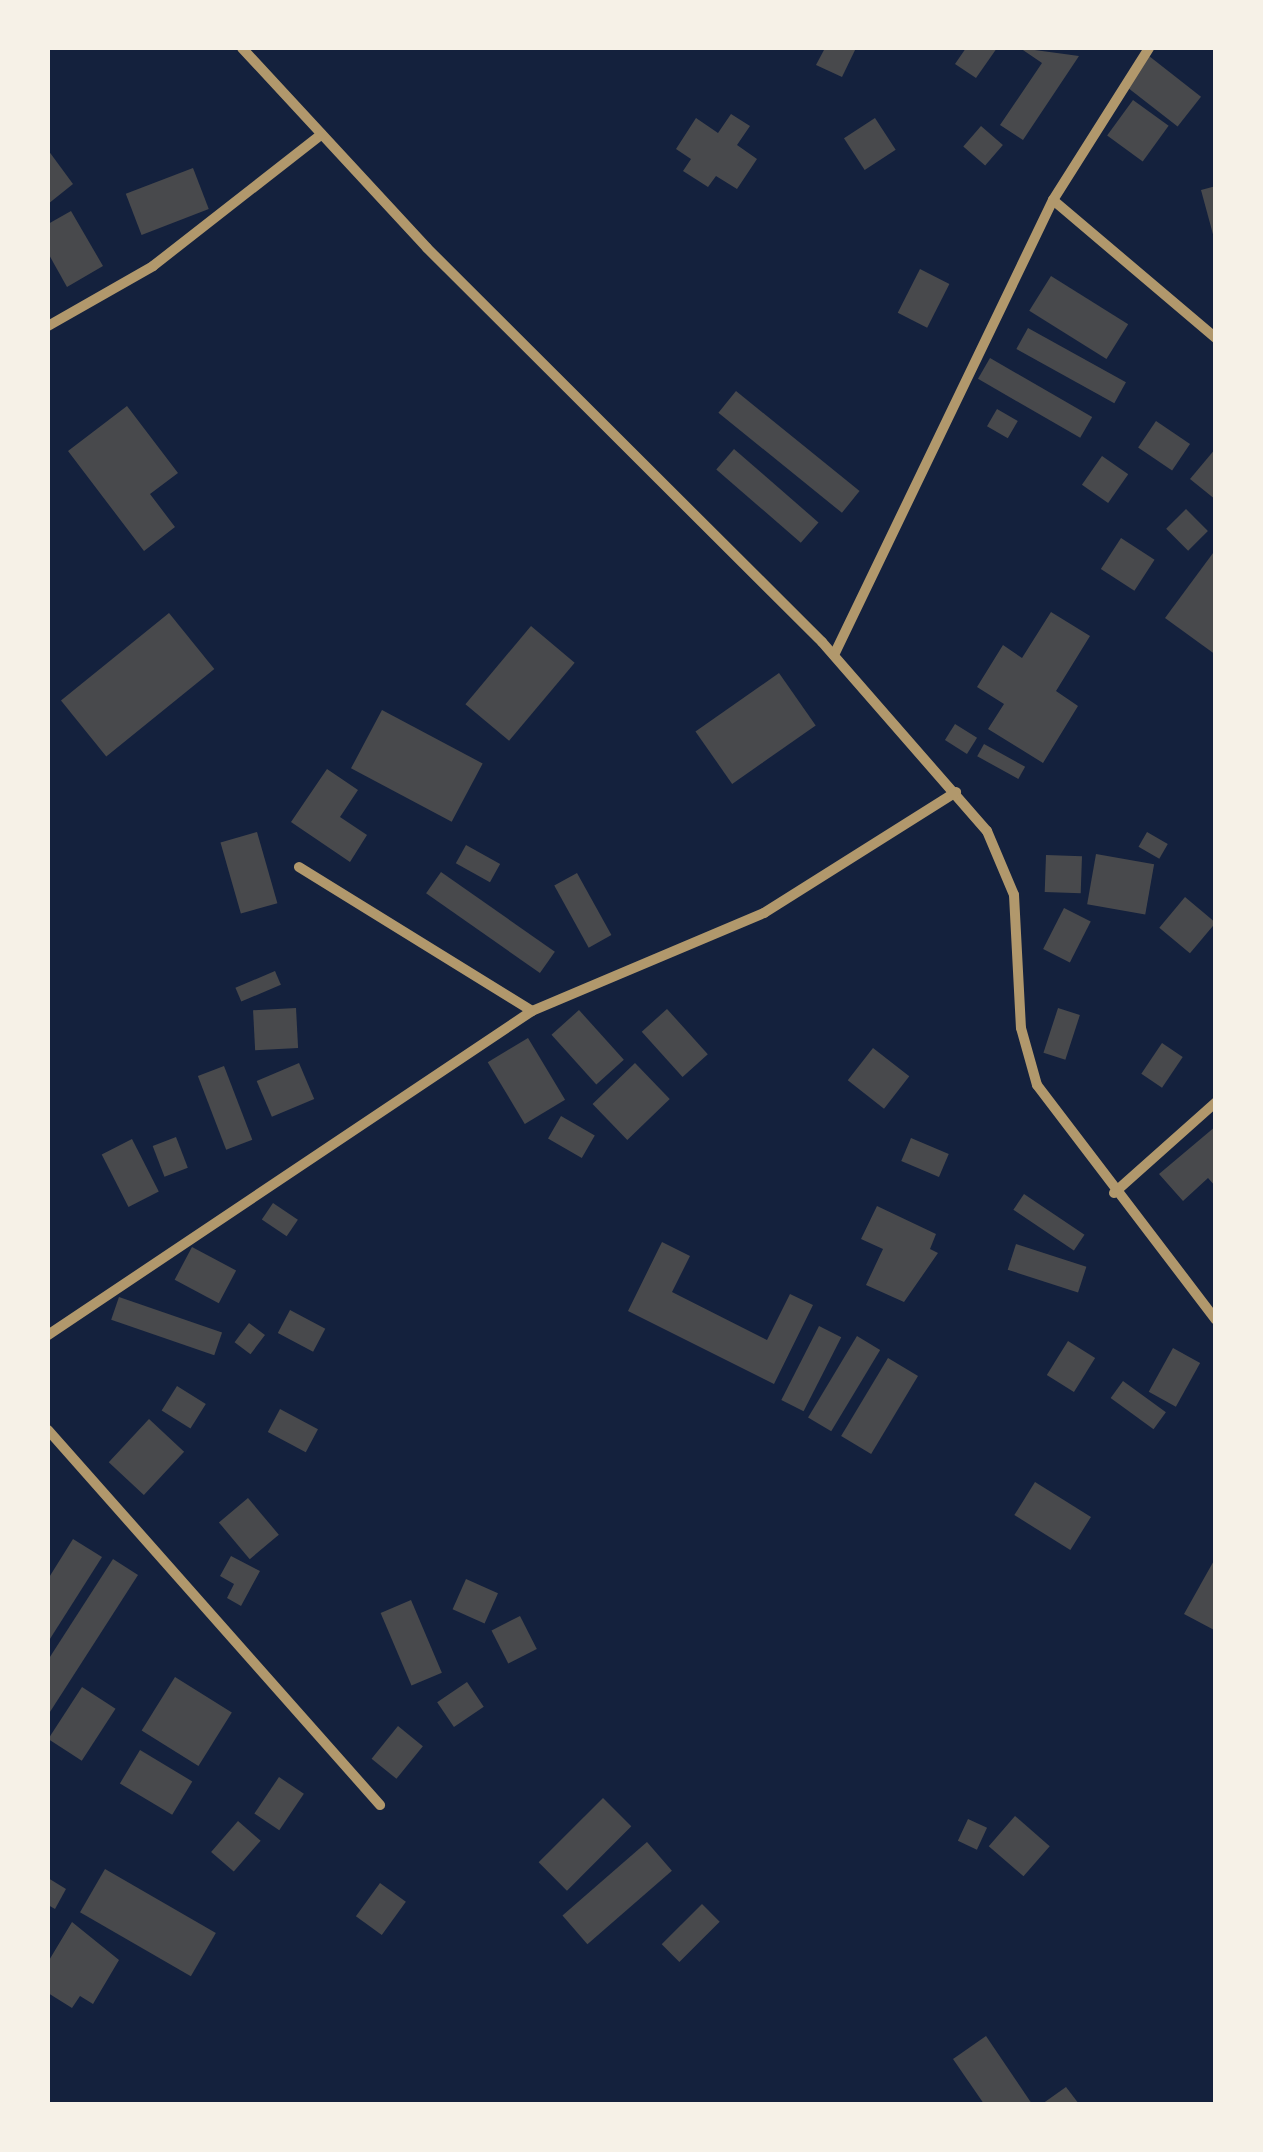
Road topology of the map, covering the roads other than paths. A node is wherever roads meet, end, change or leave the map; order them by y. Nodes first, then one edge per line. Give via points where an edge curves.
1 (242, 48) edge
2 (1149, 48) edge
3 (322, 134) junction
4 (1052, 200) junction
5 (48, 326) edge
6 (1216, 338) edge
7 (834, 655) junction
8 (956, 792) junction
9 (299, 867) dead end
10 (532, 1011) junction
11 (1216, 1102) edge
12 (1114, 1193) junction
13 (1216, 1320) edge
14 (48, 1335) edge
15 (48, 1430) edge
16 (380, 1805) dead end

1 - 3 street
2 - 4 street
3 - 5 street via 153,266
3 - 7 street
4 - 6 street
4 - 7 street
7 - 8 street
8 - 10 street via 764,913
8 - 12 street via 987,830 1014,896 1022,1028 1037,1086
9 - 10 street
10 - 14 street
11 - 12 street
12 - 13 street
15 - 16 street

